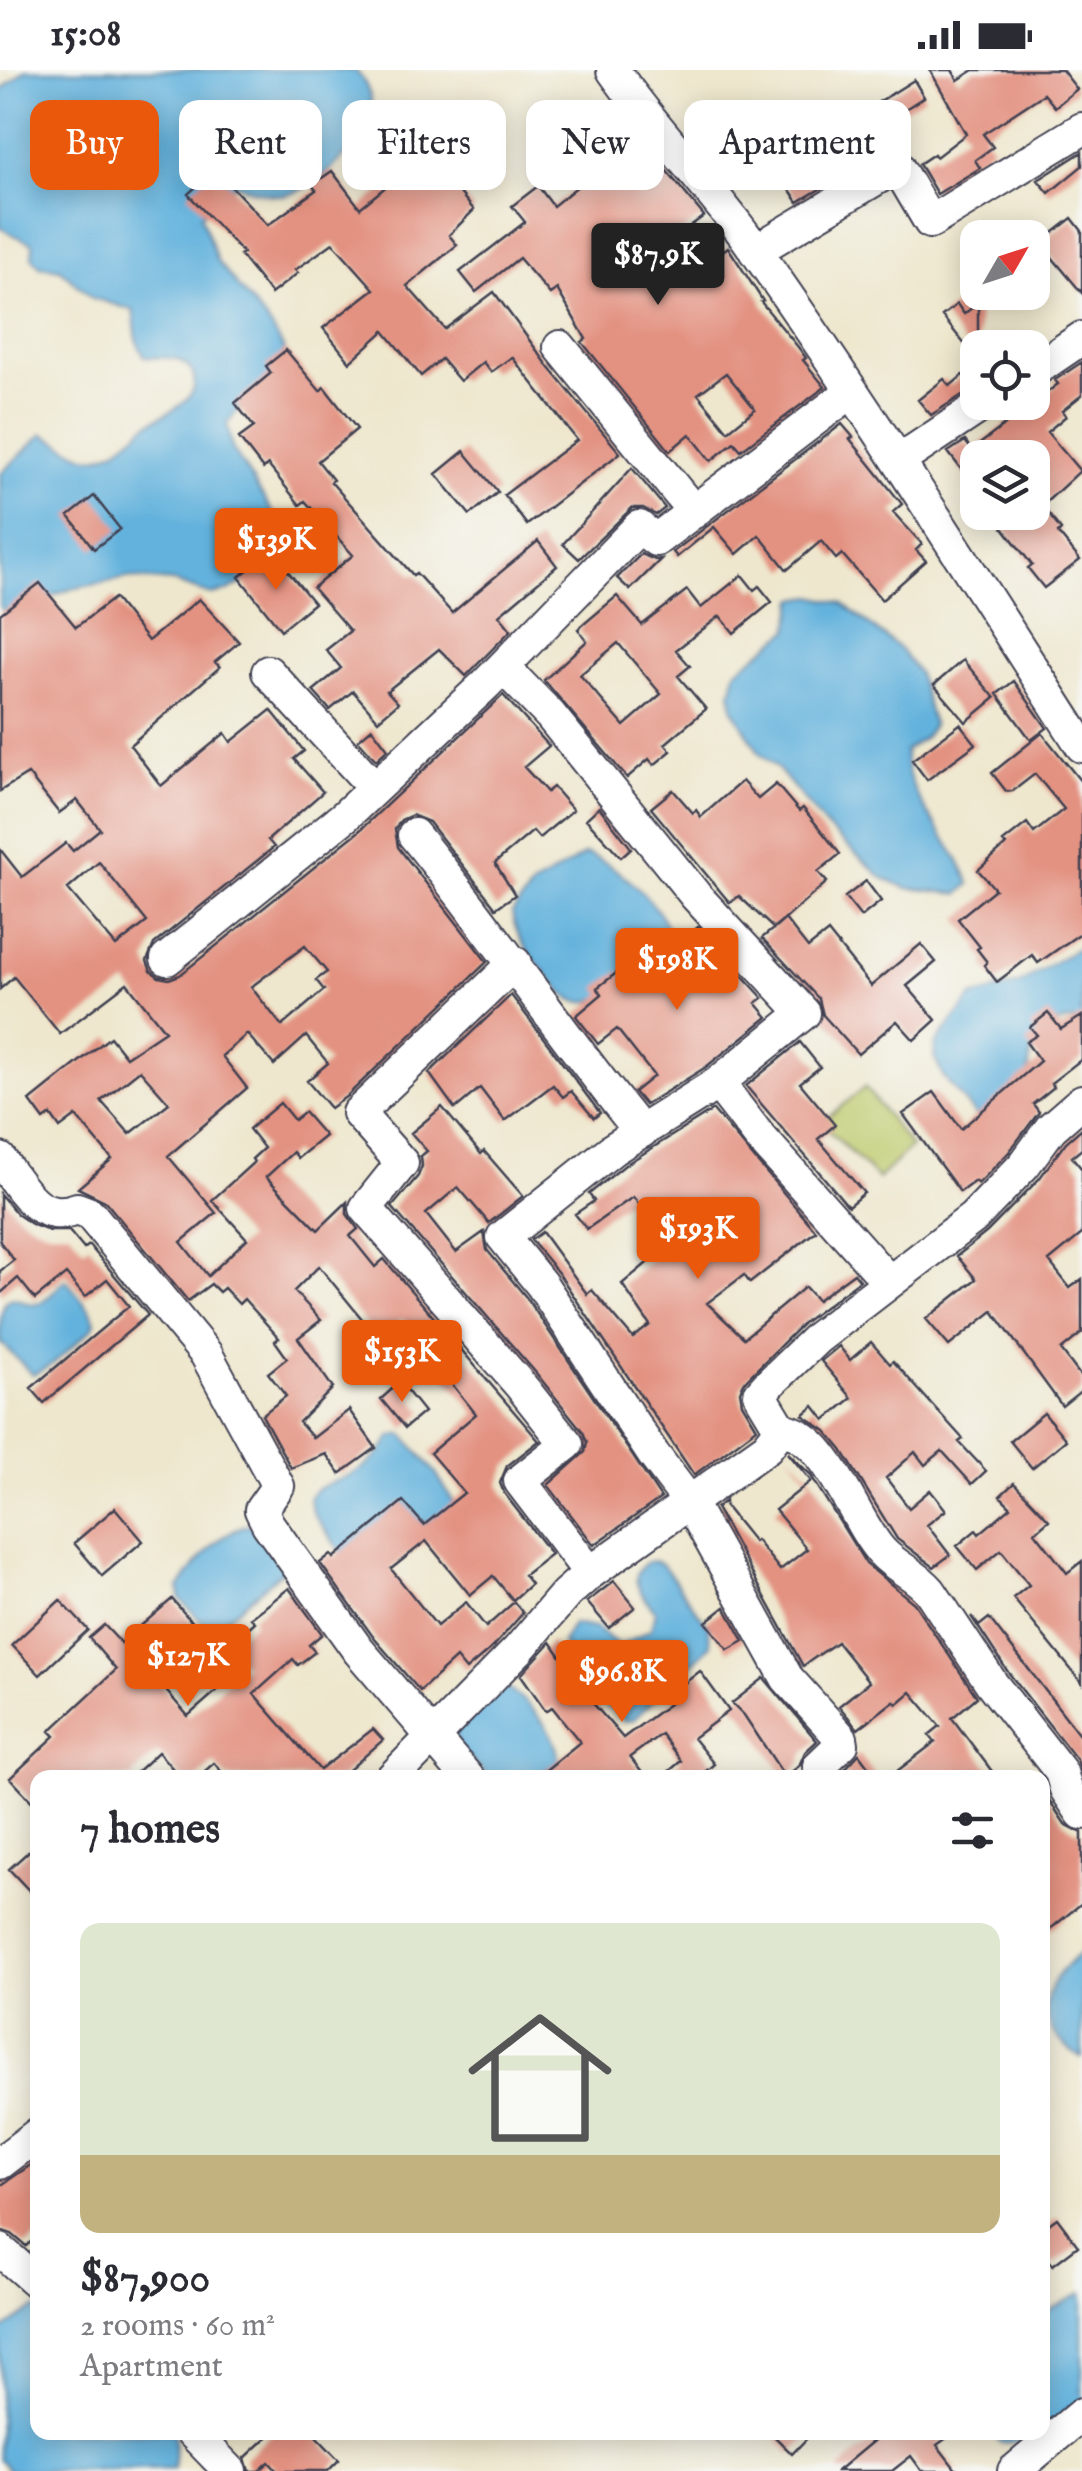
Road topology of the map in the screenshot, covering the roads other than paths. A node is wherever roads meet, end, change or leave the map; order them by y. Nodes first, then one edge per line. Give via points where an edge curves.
1 (614, 70) edge
2 (1082, 128) edge
3 (755, 251) junction
4 (1082, 338) edge
5 (560, 348) dead end
6 (1050, 360) edge
7 (851, 392) junction
8 (960, 420) edge
9 (900, 460) junction
10 (694, 512) junction
11 (503, 668) junction
12 (268, 672) dead end
13 (1082, 746) edge
14 (375, 788) junction
15 (414, 836) dead end
16 (167, 959) dead end
17 (515, 963) junction
18 (718, 1083) junction
19 (1082, 1100) edge
20 (641, 1132) junction
21 (0, 1159) edge
22 (888, 1281) junction
23 (782, 1429) junction
24 (690, 1503) junction
25 (590, 1573) junction
26 (431, 1738) junction
27 (400, 1770) edge
28 (461, 1770) edge
29 (821, 1770) edge
30 (1082, 1814) edge
31 (30, 2140) edge
32 (0, 2163) edge
33 (0, 2250) edge
34 (30, 2276) edge
35 (1082, 2414) edge
36 (200, 2440) edge
37 (230, 2471) edge
38 (1014, 2471) edge

1 - 3 street
2 - 3 street via 930,222 897,166
3 - 7 street
4 - 6 street
5 - 10 street
7 - 9 street
7 - 10 street
8 - 9 street
9 - 13 street
10 - 11 street via 656,540 639,527
11 - 14 street
11 - 18 street via 804,1014
12 - 14 street
14 - 16 street
15 - 17 street
17 - 20 street
17 - 25 street via 358,1114 402,1163 366,1208 567,1444 520,1482
18 - 20 street
18 - 22 street
19 - 22 street via 973,1218
20 - 24 street via 503,1237
21 - 26 street via 47,1213 90,1214 206,1354 278,1486 261,1510 268,1524
22 - 23 street via 760,1394
23 - 24 street
23 - 30 street via 808,1444 884,1554 930,1591 1061,1772
24 - 25 street
24 - 29 street via 787,1678 841,1738
25 - 26 street
26 - 27 street
26 - 28 street
31 - 32 street
33 - 34 street
35 - 38 street
36 - 37 street

